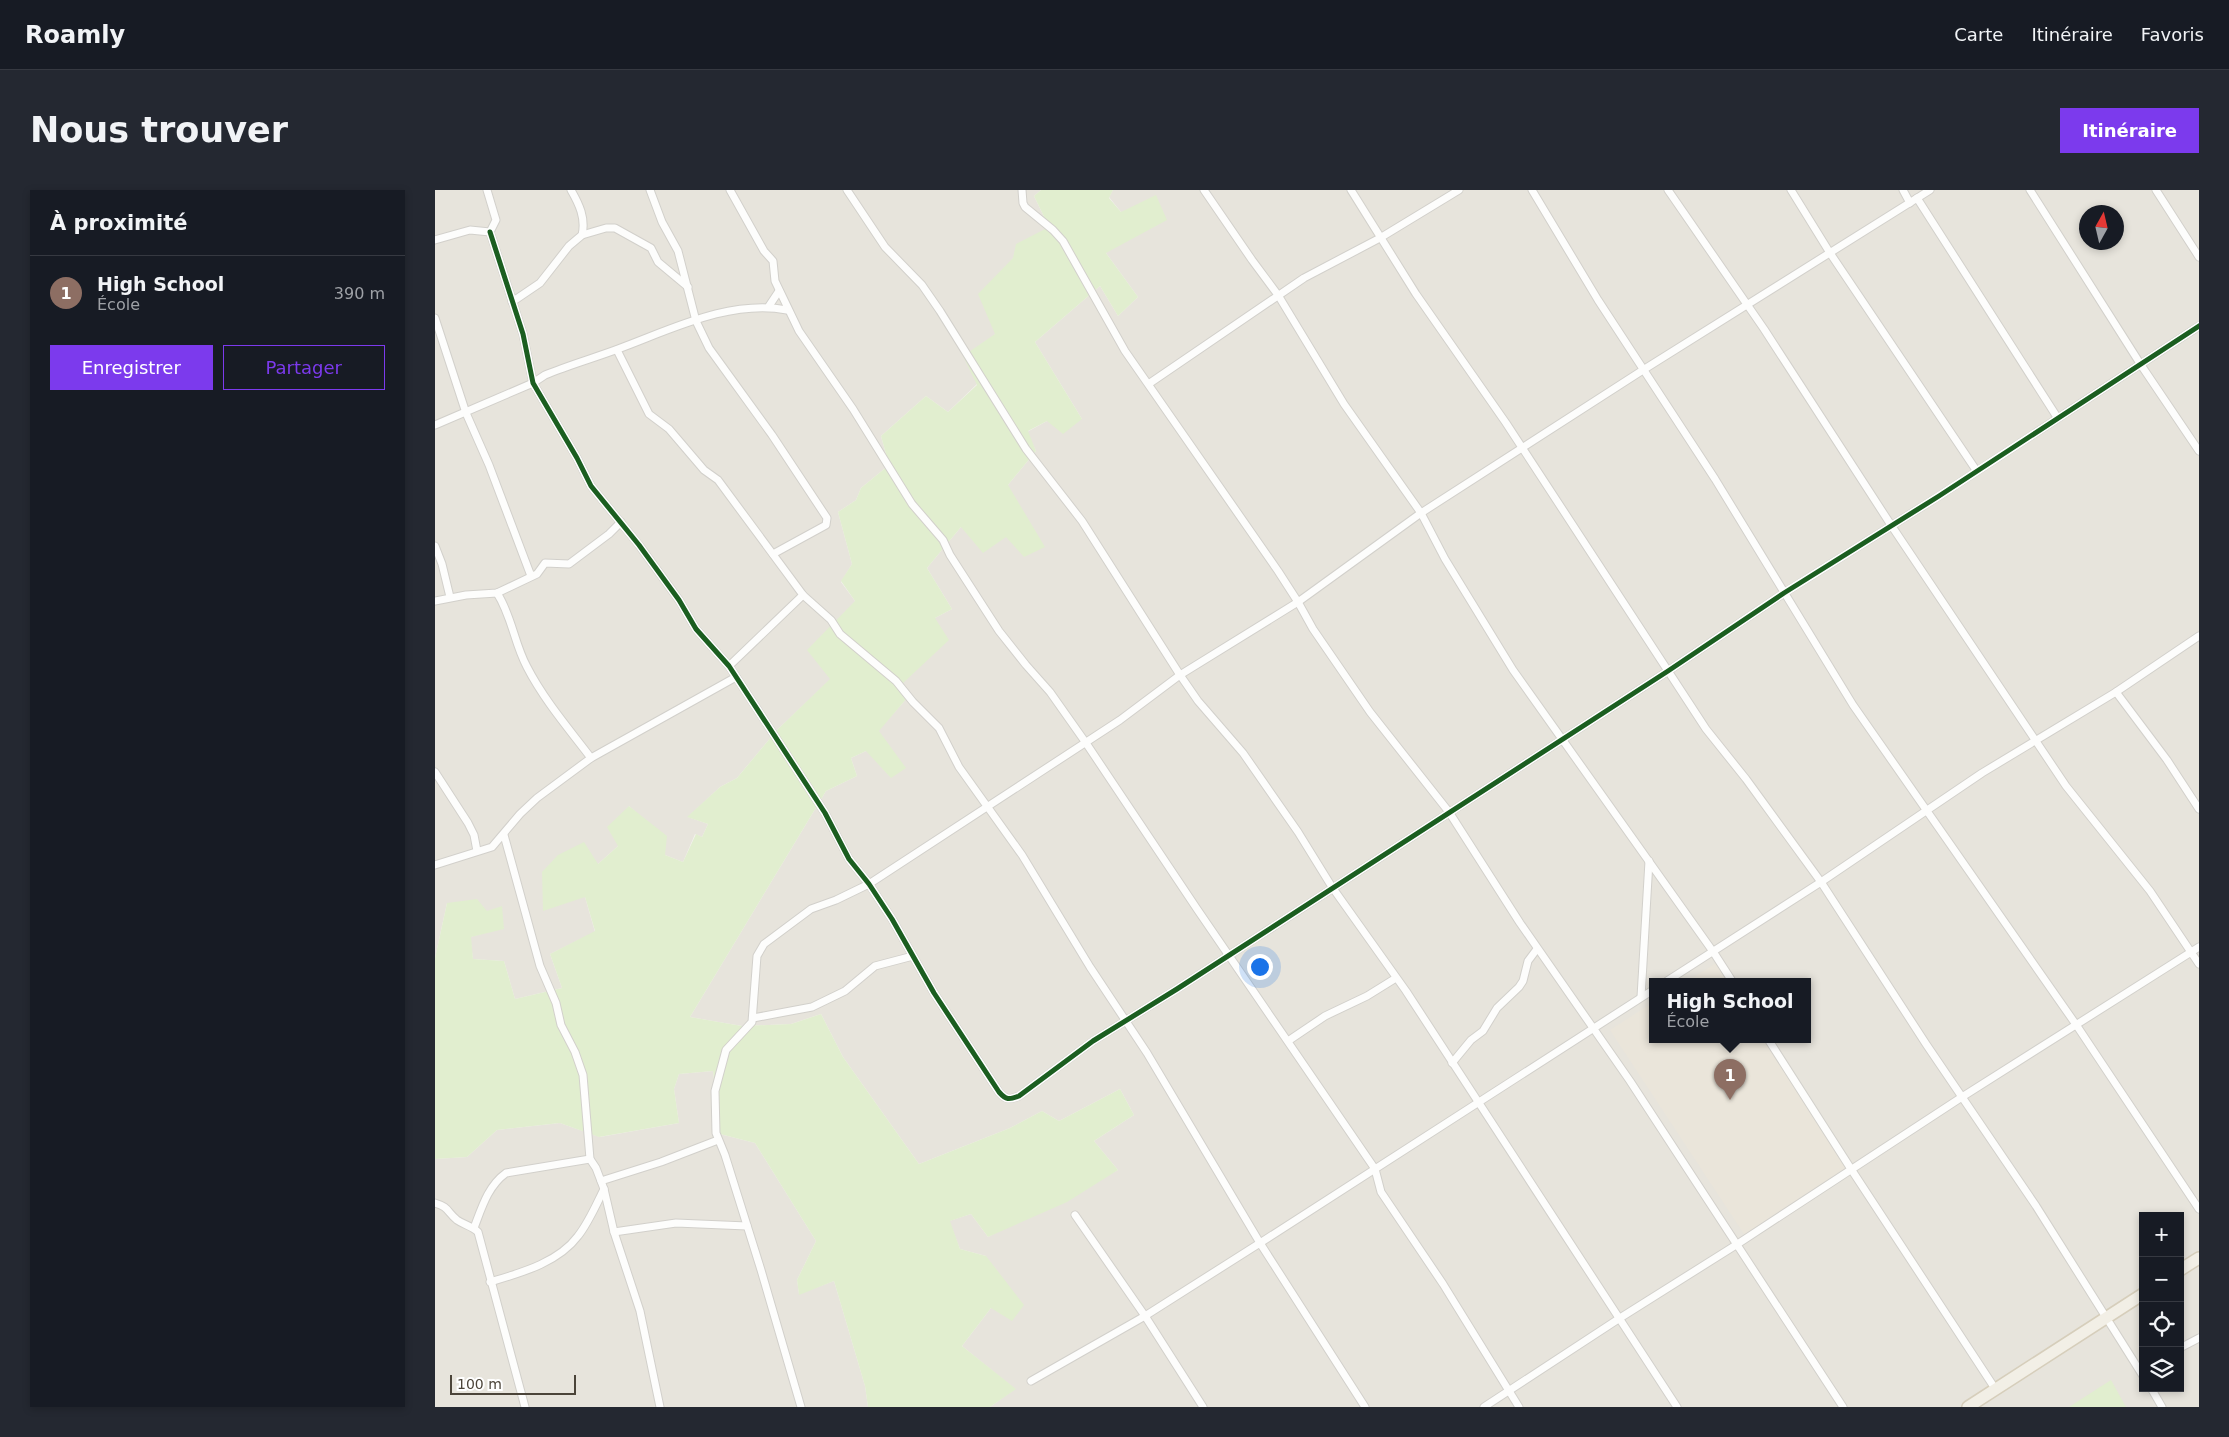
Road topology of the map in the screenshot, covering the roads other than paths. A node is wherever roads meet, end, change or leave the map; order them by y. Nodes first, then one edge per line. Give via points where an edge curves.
1 (487, 190) edge
2 (571, 190) edge
3 (650, 190) edge
4 (730, 190) edge
5 (847, 190) edge
6 (1022, 190) edge
7 (1204, 190) edge
8 (1351, 190) edge
9 (1459, 190) edge
10 (1532, 190) edge
11 (1668, 190) edge
12 (1791, 190) edge
13 (1903, 190) edge
14 (1930, 190) edge
15 (2030, 190) edge
16 (2156, 190) edge
17 (1917, 198) junction
18 (1910, 203) junction
19 (490, 232) junction
20 (582, 235) junction
21 (1379, 238) junction
22 (435, 240) edge
23 (1830, 253) junction
24 (2199, 257) edge
25 (688, 287) junction
26 (779, 291) junction
27 (1278, 295) junction
28 (512, 302) junction
29 (1747, 305) junction
30 (769, 306) junction
31 (787, 310) junction
32 (435, 318) edge
33 (696, 321) junction
34 (2199, 326) edge
35 (617, 350) junction
36 (2141, 365) junction
37 (1643, 370) junction
38 (533, 383) junction
39 (1149, 384) junction
40 (466, 412) junction
41 (2057, 417) junction
42 (435, 425) edge
43 (1522, 448) junction
44 (2199, 451) edge
45 (1977, 470) junction
46 (1421, 513) junction
47 (621, 522) junction
48 (1891, 525) junction
49 (435, 546) edge
50 (773, 554) junction
51 (531, 576) junction
52 (497, 593) junction
53 (1784, 593) junction
54 (803, 595) junction
55 (450, 597) junction
56 (435, 601) edge
57 (1298, 602) junction
58 (2199, 636) edge
59 (729, 666) junction
60 (1668, 671) junction
61 (1180, 675) junction
62 (736, 677) junction
63 (2116, 692) junction
64 (1562, 739) junction
65 (2036, 740) junction
66 (1086, 742) junction
67 (591, 758) junction
68 (435, 772) edge
69 (989, 805) junction
70 (2199, 809) edge
71 (1928, 811) junction
72 (1449, 812) junction
73 (504, 835) junction
74 (477, 851) junction
75 (1649, 861) junction
76 (435, 865) edge
77 (1821, 882) junction
78 (869, 884) junction
79 (1332, 887) junction
80 (2199, 947) edge
81 (1537, 949) junction
82 (2192, 952) junction
83 (1714, 953) junction
84 (1229, 955) junction
85 (913, 956) junction
86 (2199, 964) edge
87 (1396, 978) junction
88 (1672, 978) edge
89 (1730, 978) edge
90 (1649, 992) edge
91 (1641, 997) junction
92 (753, 1018) junction
93 (1125, 1022) junction
94 (2077, 1026) junction
95 (1592, 1029) junction
96 (1288, 1040) junction
97 (1771, 1043) edge
98 (1452, 1063) junction
99 (1963, 1097) junction
100 (1477, 1102) junction
101 (718, 1140) junction
102 (590, 1159) junction
103 (1375, 1169) junction
104 (1851, 1169) junction
105 (601, 1181) junction
106 (604, 1188) junction
107 (435, 1204) edge
108 (2199, 1209) edge
109 (1075, 1215) dead end
110 (747, 1226) junction
111 (474, 1228) junction
112 (614, 1232) junction
113 (1260, 1244) junction
114 (1737, 1245) junction
115 (2199, 1258) edge
116 (2184, 1267) edge
117 (490, 1282) junction
118 (2139, 1297) edge
119 (1145, 1316) junction
120 (2107, 1317) junction
121 (1620, 1318) junction
122 (2199, 1338) edge
123 (2182, 1347) edge
124 (2139, 1367) edge
125 (1031, 1381) dead end
126 (1997, 1390) junction
127 (1509, 1391) junction
128 (2153, 1392) edge
129 (525, 1407) edge
130 (660, 1407) edge
131 (801, 1407) edge
132 (1203, 1407) edge
133 (1365, 1407) edge
134 (1484, 1407) edge
135 (1519, 1407) edge
136 (1677, 1407) edge
137 (1843, 1407) edge
138 (1967, 1407) edge
139 (2162, 1407) edge

1 - 19 street via 496,220
2 - 20 street via 583,221
3 - 25 street via 678,251
4 - 26 street via 764,251 773,261
5 - 61 street via 885,247 922,285 1013,428 1082,521
6 - 39 street via 1025,208 1063,241 1125,351
7 - 27 street
8 - 21 street
9 - 21 street
10 - 37 street
11 - 29 street
12 - 23 street
13 - 18 street
14 - 17 street
15 - 36 street
16 - 24 street
17 - 18 street
17 - 41 street
18 - 23 street
19 - 22 street via 470,230
19 - 28 street
20 - 25 street via 615,228 651,248 658,262
20 - 28 street via 569,246 540,283
21 - 27 street
21 - 43 street
23 - 29 street
23 - 45 street
25 - 33 street
26 - 30 street
26 - 31 street
27 - 39 street
27 - 46 street via 1344,404
28 - 38 street via 523,334
29 - 37 street
29 - 48 street
30 - 31 street
30 - 33 street via 738,309
31 - 66 street via 912,504 943,540 999,631
32 - 40 street
33 - 35 street
33 - 50 street via 709,348 827,518 826,525
34 - 36 street
35 - 38 street via 545,374
35 - 50 street via 649,414 669,429 704,470 718,480
36 - 41 street
36 - 44 street
37 - 43 street
37 - 53 street
38 - 40 street
38 - 47 street via 591,486
39 - 57 street
40 - 42 street
40 - 51 street
41 - 45 street
43 - 46 street
43 - 60 street
45 - 48 street
46 - 57 street
46 - 64 street via 1445,559 1513,670
47 - 51 street via 569,564 545,563 537,574
47 - 59 street via 696,629
48 - 53 street
48 - 65 street
49 - 55 street
50 - 54 street
51 - 52 street
52 - 55 street
52 - 67 street via 507,611 526,666
53 - 60 street
53 - 71 street via 1853,705
54 - 59 street
54 - 69 street via 831,620 840,634 896,681 939,728 959,767
55 - 56 street
57 - 61 street
57 - 72 street via 1370,712
58 - 63 street
59 - 62 street
60 - 64 street
60 - 77 street via 1706,729
61 - 66 street
61 - 79 street via 1243,753
62 - 67 street
62 - 78 street via 825,812 849,860
63 - 65 street
63 - 70 street
64 - 72 street
64 - 75 street
65 - 71 street via 1982,772
65 - 82 street
66 - 69 street
66 - 84 street
67 - 73 street via 537,798
68 - 74 street via 474,834
69 - 78 street
69 - 93 street
71 - 77 street
71 - 94 street
72 - 79 street
72 - 81 street
73 - 74 street via 492,846
73 - 102 street via 540,966 583,1075
74 - 76 street
75 - 83 street
75 - 91 street
77 - 83 street
77 - 99 street
78 - 85 street
78 - 92 street via 811,909 764,944 756,961
79 - 84 street
79 - 87 street
80 - 82 street
81 - 95 street
81 - 98 street via 1528,960 1523,981
82 - 86 street
82 - 94 street
83 - 88 street
83 - 89 street
84 - 93 street
84 - 96 street
85 - 92 street via 875,966 845,991 805,1009
85 - 93 street via 1005,1098 1019,1096 1080,1050
87 - 96 street
87 - 98 street
90 - 91 street
91 - 95 street
92 - 101 street via 726,1050 716,1084
93 - 113 street
94 - 99 street
94 - 108 street
95 - 100 street
95 - 114 street via 1630,1081
96 - 103 street
97 - 104 street
98 - 100 street
99 - 104 street
99 - 120 street
100 - 103 street
100 - 121 street
101 - 105 street
101 - 110 street
102 - 105 street
102 - 111 street via 506,1173 487,1194
103 - 113 street
103 - 127 street via 1381,1192
104 - 114 street
104 - 126 street
105 - 106 street
106 - 112 street
106 - 117 street via 586,1225 568,1247 529,1270
107 - 111 street via 444,1206 458,1220
109 - 119 street
110 - 112 street via 676,1223
110 - 131 street
111 - 117 street via 481,1240
112 - 130 street via 640,1311
113 - 119 street
113 - 133 street
114 - 121 street
114 - 137 street
115 - 116 main road
117 - 129 street
118 - 120 main road
119 - 125 street
119 - 132 street
120 - 124 street
120 - 126 main road
121 - 127 street
121 - 136 street
122 - 123 street
126 - 138 main road
127 - 134 street
127 - 135 street
128 - 139 street

